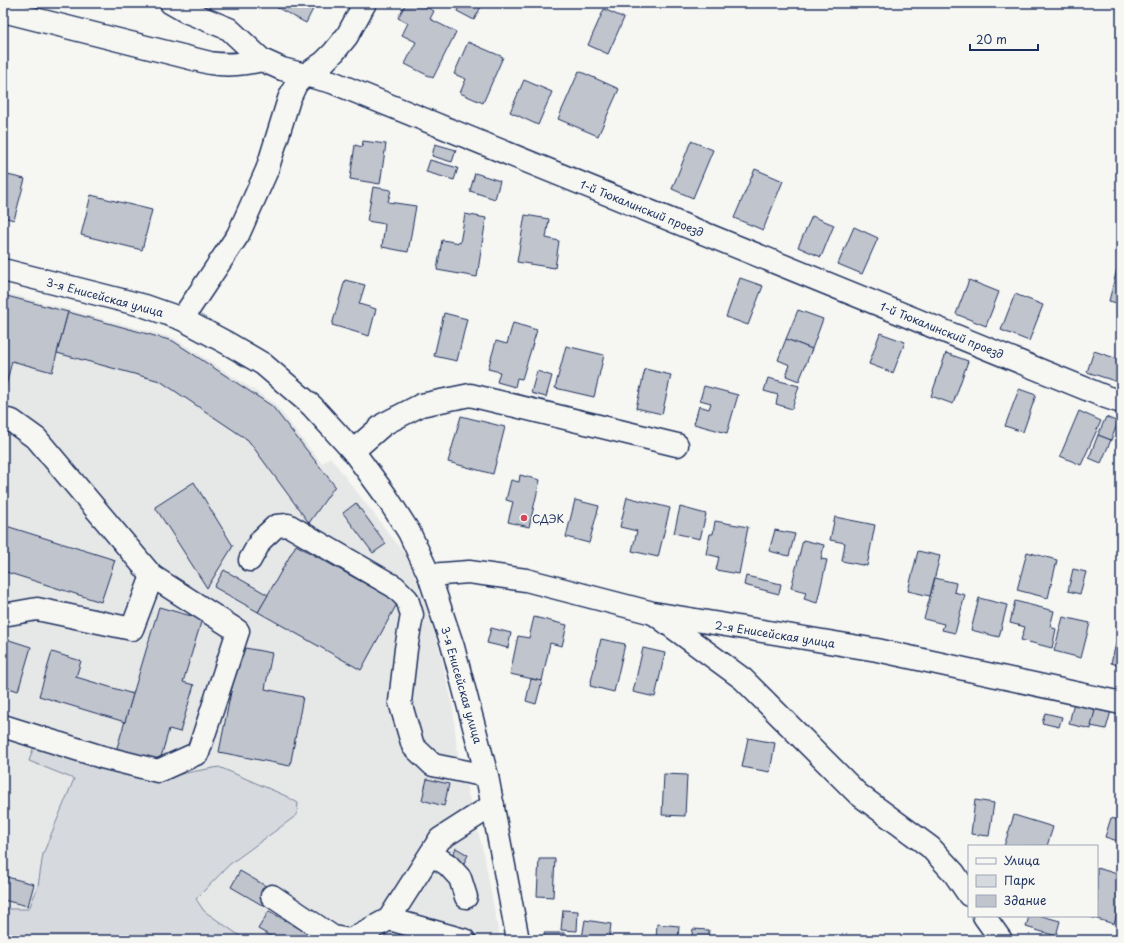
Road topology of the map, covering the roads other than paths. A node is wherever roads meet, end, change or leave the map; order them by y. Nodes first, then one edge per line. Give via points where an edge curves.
1 (171, 3) edge
2 (365, 3) edge
3 (3, 11) edge
4 (262, 60) junction
5 (305, 75) junction
6 (3, 270) edge
7 (182, 319) junction
8 (1121, 402) edge
9 (3, 419) edge
10 (677, 445) dead end
11 (353, 451) junction
12 (250, 560) dead end
13 (429, 575) junction
14 (152, 576) junction
15 (653, 613) junction
16 (3, 615) edge
17 (1121, 703) edge
18 (3, 726) edge
19 (487, 776) junction
20 (493, 804) junction
21 (431, 854) junction
22 (968, 894) edge
23 (272, 896) dead end
24 (466, 898) dead end
25 (985, 917) edge
26 (389, 919) junction
27 (464, 940) edge
28 (518, 940) edge
29 (1001, 940) edge

1 - 4 street, 1-й Тюкалинский проезд via 229,29
2 - 5 street via 347,36 334,52
3 - 4 street via 210,63 244,64
4 - 5 street, 1-й Тюкалинский проезд
5 - 7 street via 296,84 288,99 266,170 238,235
5 - 8 street, 1-й Тюкалинский проезд via 332,82
6 - 7 street, 3-я Енисейская улица via 145,306
7 - 11 street, 3-я Енисейская улица via 263,364 312,406
9 - 14 street via 12,421 37,439
10 - 11 street via 470,395 421,405 384,424
11 - 13 street, 3-я Енисейская улица via 409,532
12 - 19 street via 261,540 276,526 288,525 395,587 407,599 412,615 400,702 413,746 433,766
13 - 15 street, 2-я Енисейская улица via 469,572 526,580
13 - 19 street, 3-я Енисейская улица via 453,647
14 - 16 street via 132,629 37,609
14 - 18 street via 238,632 198,753 158,771 102,757
15 - 17 street, 2-я Енисейская улица via 877,650
15 - 22 street via 743,680 858,794 930,847 954,873
19 - 20 street, 3-я Енисейская улица
20 - 21 street via 440,839
20 - 28 street, 3-я Енисейская улица
21 - 24 street via 448,865 460,878
21 - 26 street
23 - 26 street via 333,937 350,940
25 - 29 street
26 - 27 street

